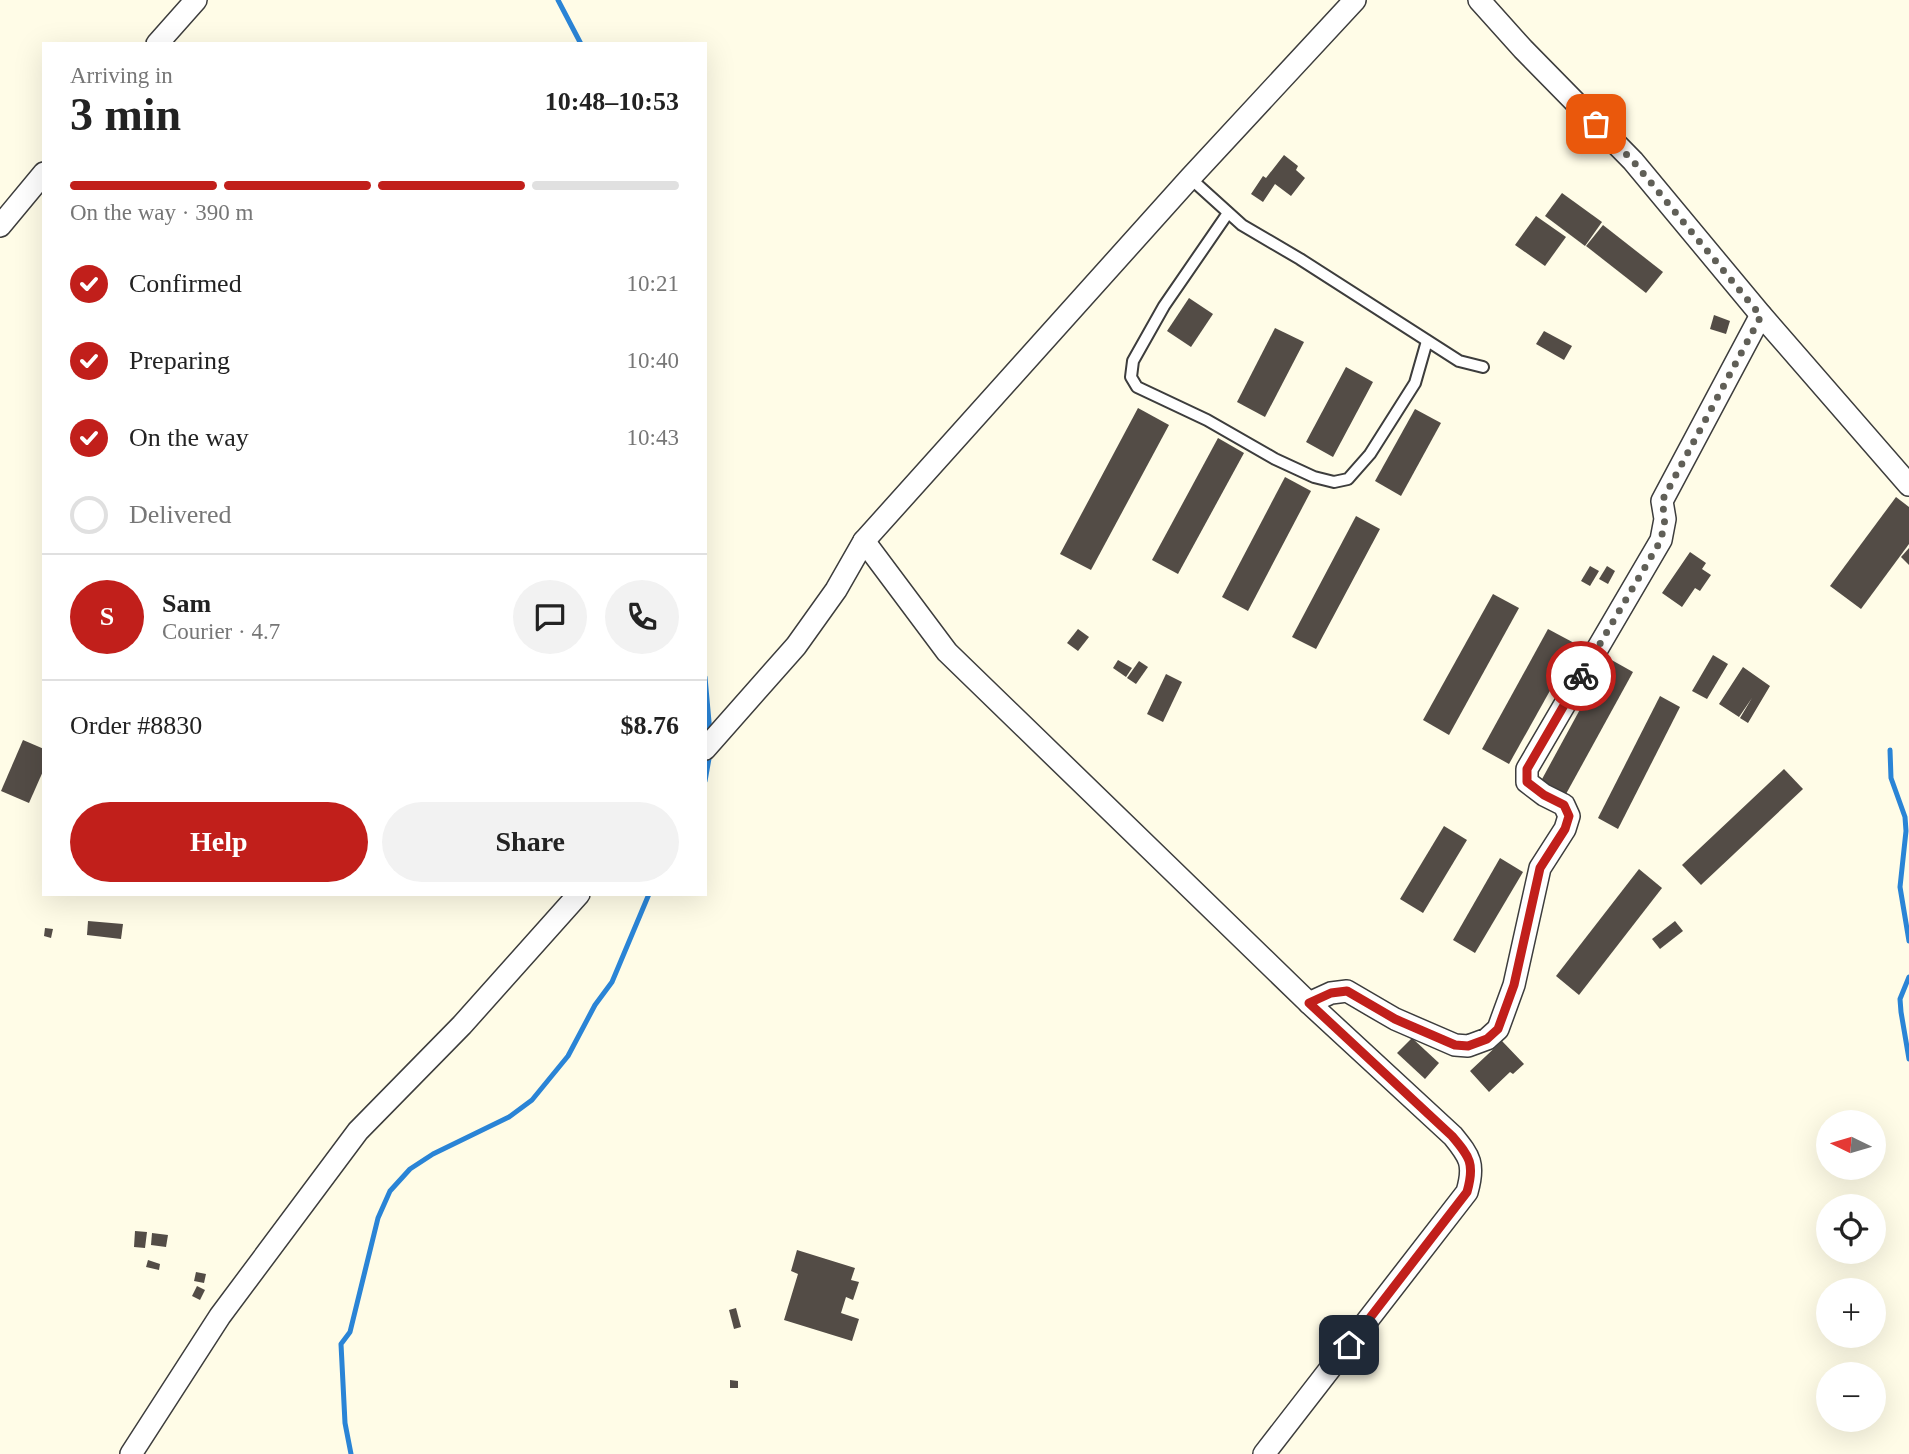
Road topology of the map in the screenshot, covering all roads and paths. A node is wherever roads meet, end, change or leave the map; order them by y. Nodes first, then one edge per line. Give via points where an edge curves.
1 (196, 0) edge
2 (1355, 0) edge
3 (1479, 0) edge
4 (159, 42) edge
5 (42, 175) edge
6 (1190, 178) junction
7 (1228, 213) junction
8 (0, 226) edge
9 (1761, 316) junction
10 (1427, 341) junction
11 (1483, 367) dead end
12 (1909, 485) edge
13 (864, 541) junction
14 (707, 746) edge
15 (577, 896) edge
16 (1309, 1003) junction
17 (131, 1454) edge
18 (1264, 1454) edge

1 - 4 street
2 - 6 street
3 - 9 street via 1633,161
5 - 8 street
6 - 7 lane
6 - 13 street
7 - 10 lane
7 - 10 lane via 1164,306 1133,361 1131,377 1137,387 1314,477 1334,482 1348,479 1370,454 1415,383
9 - 12 street
9 - 16 street via 1662,501 1661,540 1527,769 1527,782 1564,805 1569,816 1540,868 1514,985 1498,1029 1479,1043 1455,1045 1395,1019 1347,991
10 - 11 lane via 1459,361
13 - 14 street via 796,646
13 - 16 street via 947,652
15 - 17 street via 463,1025 358,1132 220,1316
16 - 18 street via 1452,1136 1469,1156 1472,1175 1467,1192

